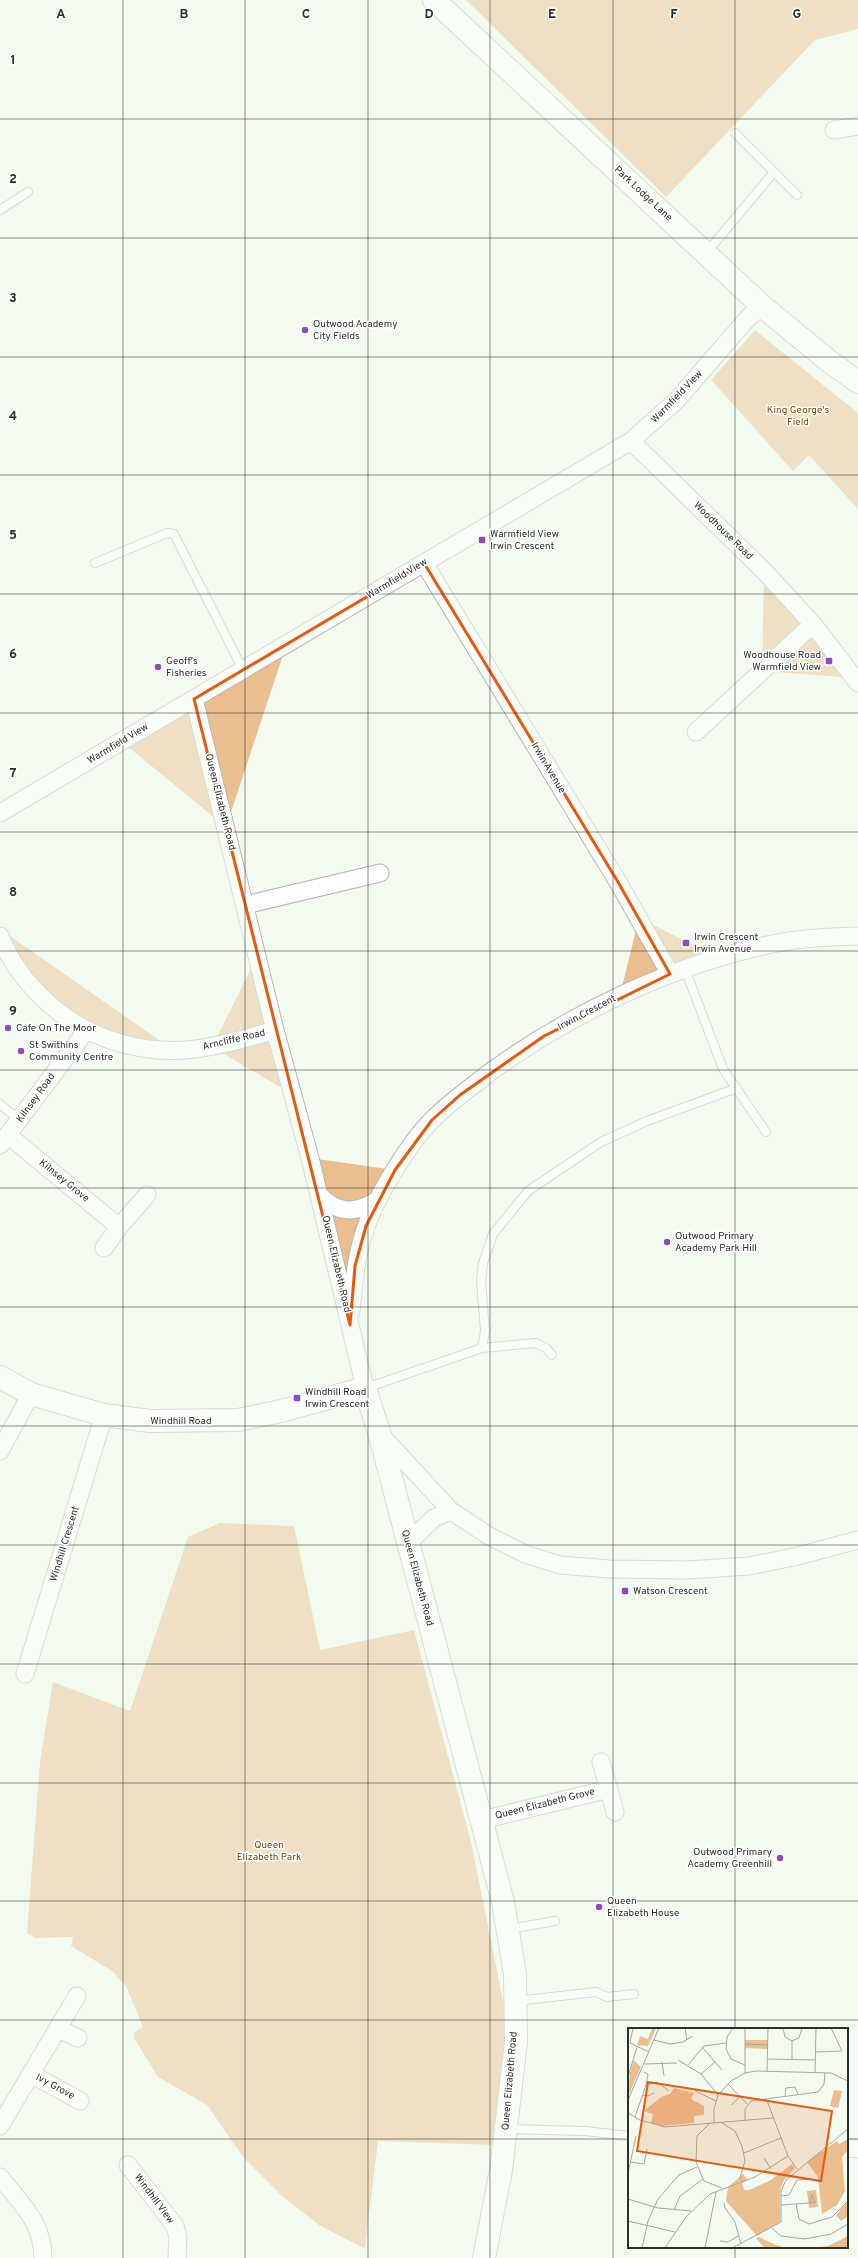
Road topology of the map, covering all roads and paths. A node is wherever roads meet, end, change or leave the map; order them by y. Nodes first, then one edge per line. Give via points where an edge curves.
1 (434, 0) edge
2 (858, 126) edge
3 (834, 130) dead end
4 (734, 133) dead end
5 (774, 172) junction
6 (28, 192) dead end
7 (797, 195) dead end
8 (0, 210) edge
9 (706, 253) junction
10 (762, 306) junction
11 (858, 382) edge
12 (630, 441) junction
13 (95, 563) dead end
14 (424, 563) junction
15 (813, 624) junction
16 (243, 670) junction
17 (858, 683) edge
18 (194, 699) junction
19 (696, 732) dead end
20 (0, 813) edge
21 (380, 872) dead end
22 (245, 905) junction
23 (0, 936) edge
24 (858, 936) edge
25 (677, 972) junction
26 (86, 1030) junction
27 (275, 1030) junction
28 (737, 1088) junction
29 (0, 1104) edge
30 (20, 1121) junction
31 (766, 1132) dead end
32 (4, 1140) edge
33 (147, 1195) dead end
34 (319, 1195) junction
35 (378, 1200) junction
36 (120, 1227) junction
37 (104, 1248) dead end
38 (350, 1325) junction
39 (482, 1348) junction
40 (552, 1355) dead end
41 (0, 1377) edge
42 (365, 1388) junction
43 (31, 1394) junction
44 (104, 1415) junction
45 (378, 1432) junction
46 (0, 1452) edge
47 (451, 1511) junction
48 (858, 1540) edge
49 (408, 1543) junction
50 (25, 1674) dead end
51 (601, 1762) dead end
52 (608, 1789) junction
53 (615, 1812) dead end
54 (482, 1820) junction
55 (554, 1921) dead end
56 (508, 1929) junction
57 (634, 1994) dead end
58 (77, 1996) dead end
59 (515, 2001) junction
60 (58, 2029) junction
61 (78, 2038) dead end
62 (30, 2074) junction
63 (80, 2101) dead end
64 (0, 2126) edge
65 (506, 2129) junction
66 (628, 2136) edge
67 (848, 2148) edge
68 (858, 2149) edge
69 (128, 2166) dead end
70 (0, 2177) edge
71 (43, 2258) edge
72 (177, 2258) edge
73 (484, 2258) edge

1 - 9 street, Park Lodge Lane
2 - 3 street
4 - 5 lane
5 - 7 lane
5 - 9 lane
6 - 8 lane
9 - 10 street, Park Lodge Lane
10 - 11 street, Park Lodge Lane
10 - 12 street, Warmfield View via 747,319 676,401
12 - 14 street, Warmfield View
12 - 15 street, Woodhouse Road via 764,571
13 - 16 lane via 167,533 174,534
14 - 16 street, Warmfield View
14 - 25 street, Irwin Avenue via 618,882
15 - 17 street, Woodhouse Road
15 - 19 street
16 - 18 street, Warmfield View
18 - 20 street, Warmfield View
18 - 22 street, Queen Elizabeth Road
21 - 22 street
22 - 27 street, Queen Elizabeth Road
23 - 26 street, Arncliffe Road via 8,957 34,990 60,1014
24 - 25 street, Irwin Crescent via 821,937 772,944
25 - 28 lane via 723,1069
25 - 35 street, Irwin Crescent via 614,999 544,1036 460,1095 432,1120 395,1170
26 - 27 street, Arncliffe Road via 143,1049 212,1047
26 - 30 street, Kilnsey Road
27 - 34 street, Queen Elizabeth Road
28 - 31 lane
28 - 39 lane via 646,1121 601,1142 528,1191 493,1234 483,1263 480,1281 485,1331
29 - 30 lane
30 - 32 street, Kilnsey Road
32 - 36 street, Kilnsey Grove
33 - 36 street
34 - 35 street via 329,1205 343,1210 366,1207
34 - 38 street, Queen Elizabeth Road
35 - 38 street, Irwin Crescent via 366,1226 355,1266
36 - 37 street
38 - 42 street, Queen Elizabeth Road
39 - 40 lane via 534,1343 546,1348
39 - 42 lane
41 - 43 street, Windhill Road
42 - 44 street, Windhill Road via 281,1412 238,1420 150,1421
42 - 45 street, Queen Elizabeth Road
43 - 44 street, Windhill Road
43 - 46 street
44 - 50 street, Windhill Crescent
45 - 47 street
45 - 49 street, Queen Elizabeth Road
47 - 48 street via 489,1536 525,1554 560,1565 609,1569 688,1570 749,1566
47 - 49 street via 434,1518
49 - 54 street, Queen Elizabeth Road
51 - 52 street, Queen Elizabeth Grove
52 - 53 street, Queen Elizabeth Grove
52 - 54 street, Queen Elizabeth Grove
54 - 56 street, Queen Elizabeth Road via 504,1902
55 - 56 lane
56 - 59 street, Queen Elizabeth Road via 515,1974
57 - 59 lane via 608,1997 596,1992
58 - 60 street, Ivy Grove
59 - 65 street, Queen Elizabeth Road via 516,2042
60 - 61 street
60 - 62 street, Ivy Grove
62 - 63 street, Ivy Grove
62 - 64 street, Ivy Grove
65 - 66 lane via 585,2131
65 - 73 street, Queen Elizabeth Road
67 - 68 street
69 - 72 street, Windhill View via 175,2226 178,2237
70 - 71 street via 37,2223

